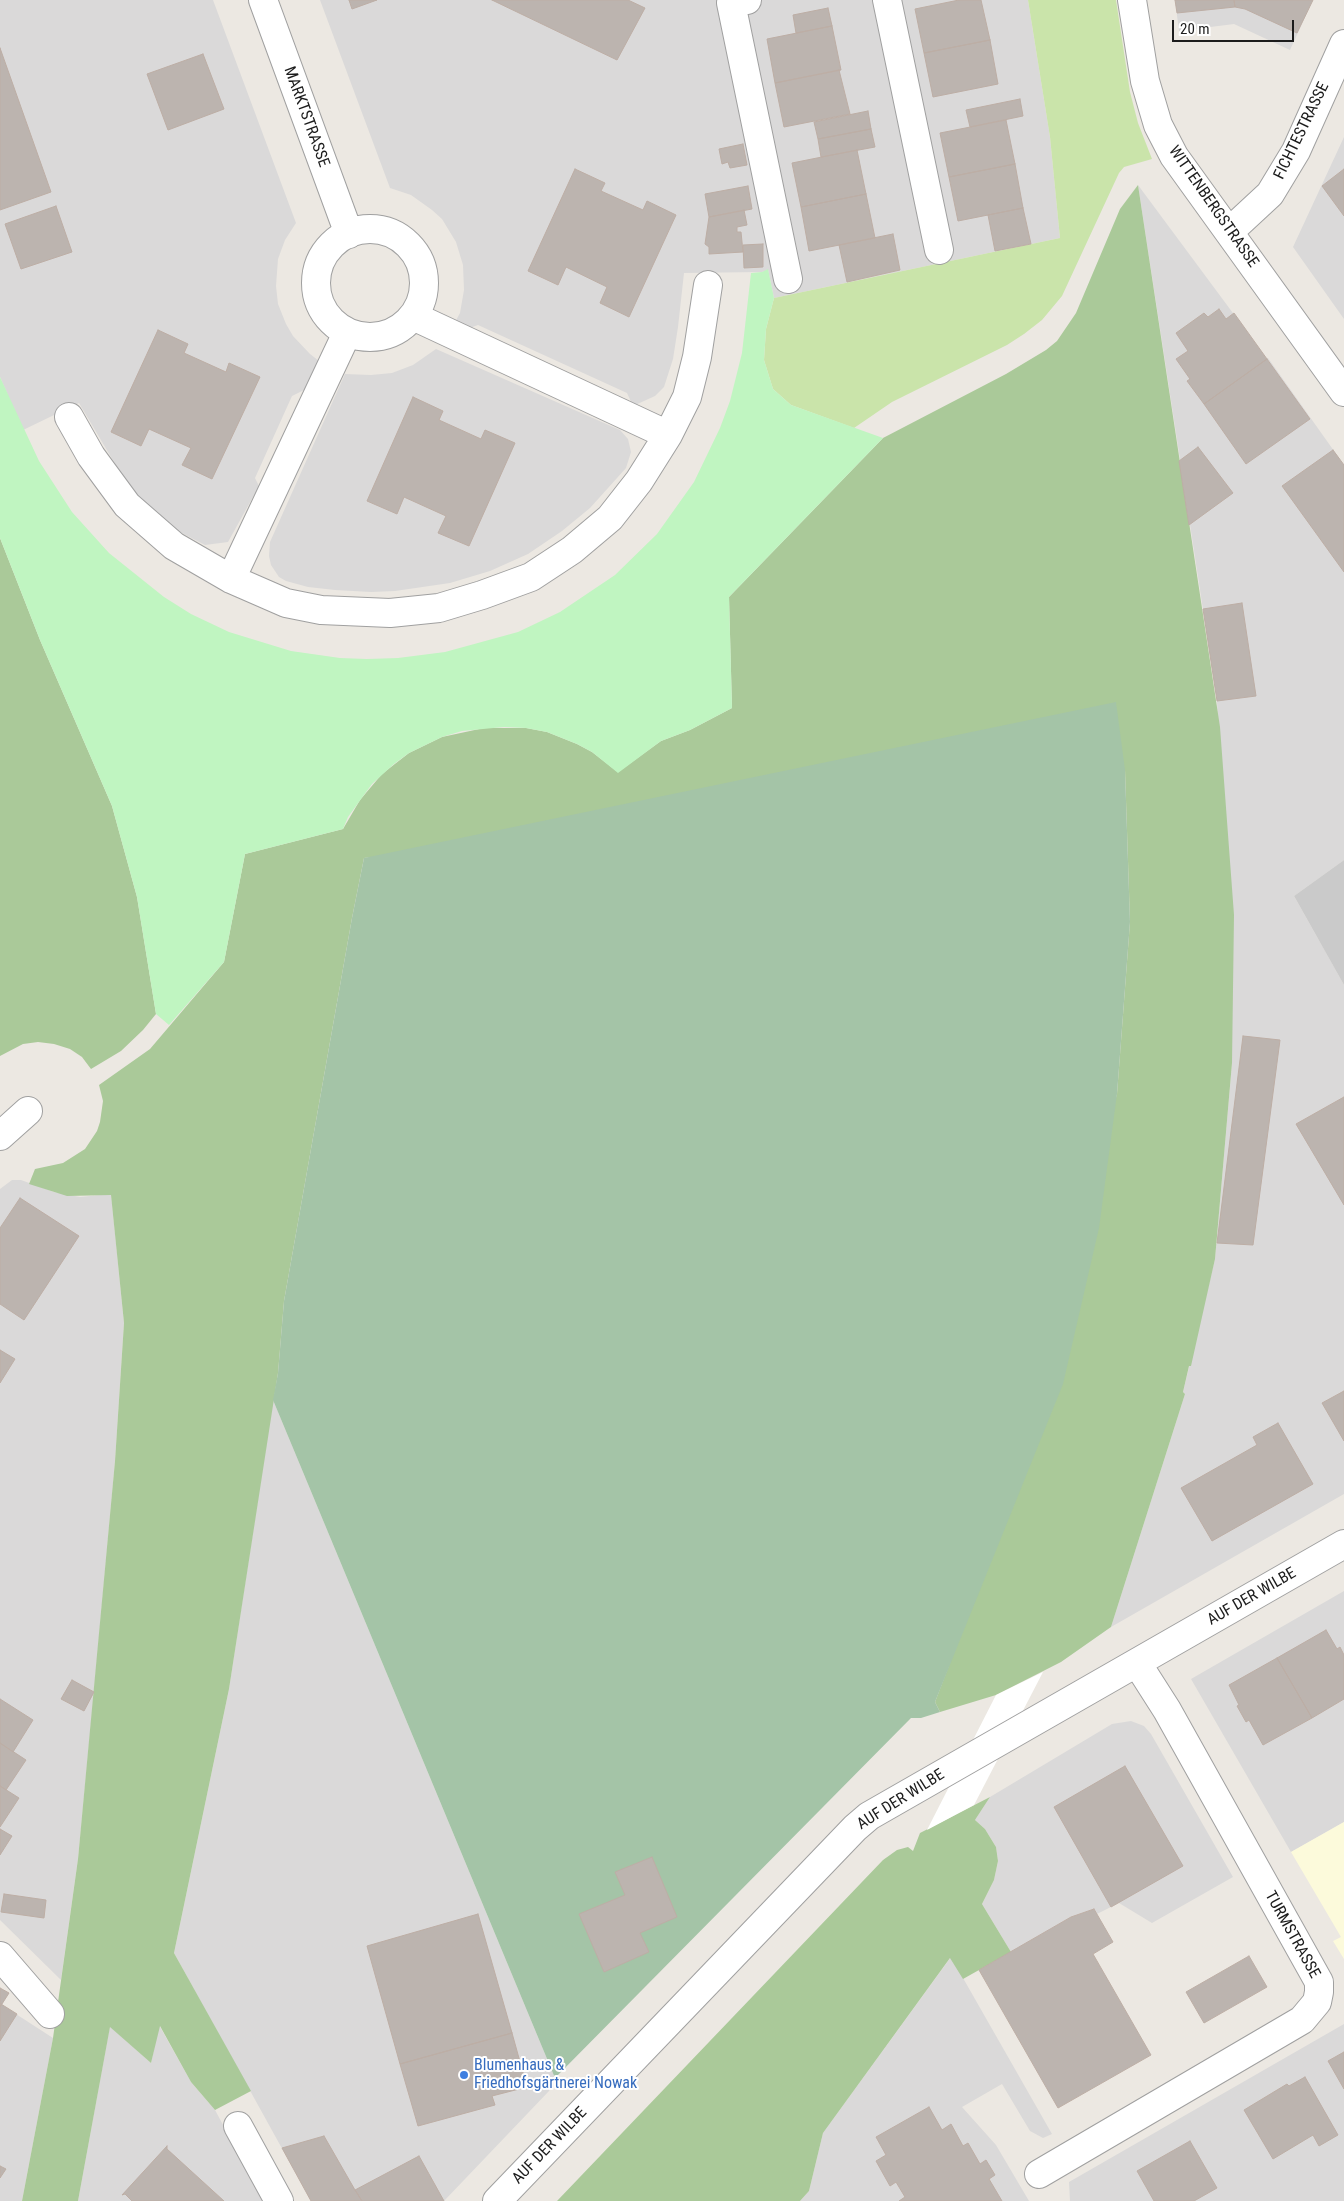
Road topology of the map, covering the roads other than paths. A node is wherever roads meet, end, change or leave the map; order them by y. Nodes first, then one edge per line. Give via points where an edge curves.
1 (263, 0) edge
2 (747, 0) edge
3 (887, 0) edge
4 (1132, 0) edge
5 (1344, 44) edge
6 (1229, 232) junction
7 (349, 234) junction
8 (939, 250) dead end
9 (788, 280) dead end
10 (708, 285) dead end
11 (413, 316) junction
12 (347, 333) junction
13 (1344, 392) edge
14 (69, 417) dead end
15 (668, 435) junction
16 (231, 579) junction
17 (28, 1111) dead end
18 (0, 1136) edge
19 (1344, 1544) edge
20 (1137, 1663) junction
21 (0, 1956) edge
22 (50, 2014) dead end
23 (238, 2126) dead end
24 (1039, 2174) dead end
25 (279, 2201) edge
26 (497, 2201) edge

1 - 7 street, MARKTSTRASSE
2 - 9 street via 730,3
3 - 8 street
4 - 6 street, WITTENBERGSTRASSE via 1145,81 1158,125 1174,156
5 - 6 street, FICHTESTRASSE via 1296,151 1270,194
6 - 13 street, WITTENBERGSTRASSE
7 - 11 street via 362,230 390,233 412,251 424,276 424,291
7 - 12 street via 327,250 320,263 316,283 326,315
10 - 15 street via 687,397
11 - 12 street via 390,334 376,337
11 - 15 street
12 - 16 street
14 - 16 street via 91,456 127,505 174,546
15 - 16 street via 639,481 610,518 572,550 531,577 482,595 439,608 390,613 321,610 286,603
17 - 18 street
19 - 20 street, AUF DER WILBE
20 - 24 street, TURMSTRASSE via 1167,1710 1319,1982 1319,1992 1317,2002 1302,2020
20 - 26 street, AUF DER WILBE via 869,1816
21 - 22 street
23 - 25 street

